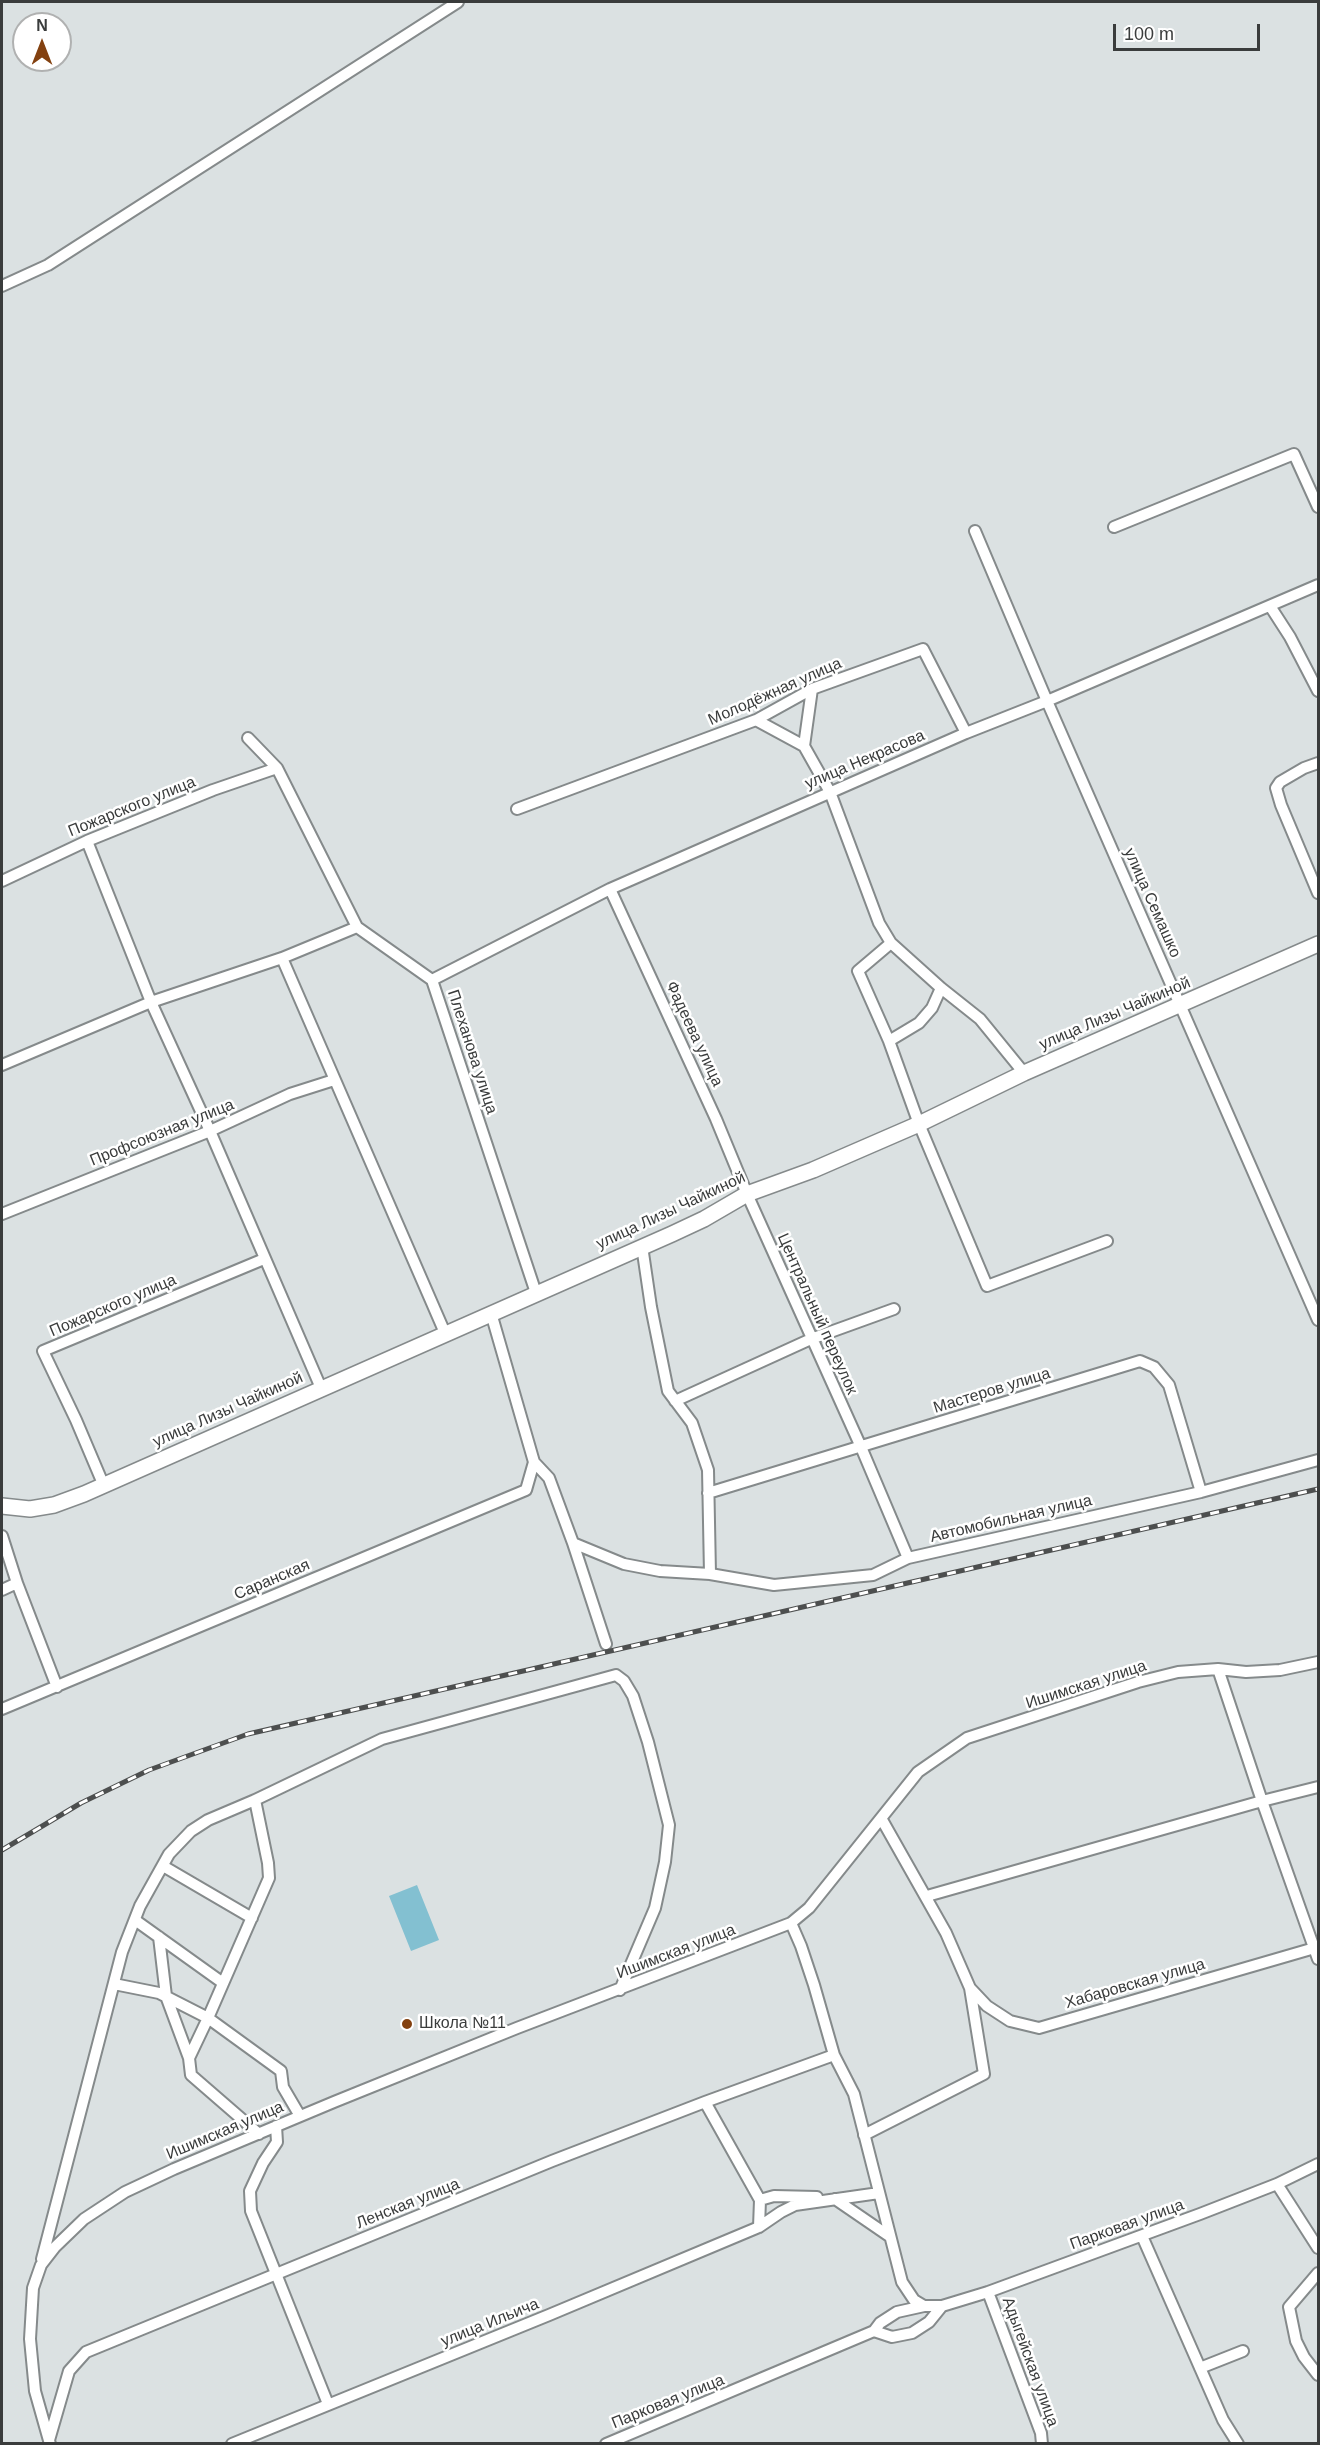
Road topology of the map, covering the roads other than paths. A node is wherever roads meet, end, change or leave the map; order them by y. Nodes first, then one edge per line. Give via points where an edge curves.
1 (458, 2) edge
2 (2, 286) edge
3 (1318, 507) edge
4 (1114, 527) dead end
5 (975, 531) dead end
6 (1318, 585) edge
7 (1270, 606) junction
8 (812, 689) junction
9 (1318, 691) edge
10 (1047, 701) junction
11 (756, 720) junction
12 (966, 733) junction
13 (248, 738) dead end
14 (804, 746) junction
15 (1318, 763) edge
16 (277, 768) junction
17 (830, 792) junction
18 (517, 809) dead end
19 (87, 841) junction
20 (2, 881) edge
21 (610, 889) junction
22 (1318, 894) edge
23 (357, 927) junction
24 (891, 943) junction
25 (1318, 944) edge
26 (282, 958) junction
27 (432, 980) junction
28 (941, 988) junction
29 (151, 1002) junction
30 (1181, 1005) junction
31 (889, 1041) junction
32 (2, 1065) edge
33 (1024, 1073) junction
34 (334, 1080) junction
35 (918, 1124) junction
36 (210, 1131) junction
37 (747, 1194) junction
38 (2, 1214) edge
39 (1107, 1241) dead end
40 (642, 1246) junction
41 (264, 1259) junction
42 (536, 1293) junction
43 (894, 1309) dead end
44 (492, 1313) junction
45 (1318, 1320) edge
46 (445, 1333) junction
47 (811, 1340) junction
48 (321, 1388) junction
49 (675, 1401) junction
50 (861, 1447) junction
51 (1318, 1460) edge
52 (534, 1462) junction
53 (104, 1485) junction
54 (1201, 1492) junction
55 (708, 1493) junction
56 (2, 1506) edge
57 (2, 1536) edge
58 (573, 1543) junction
59 (908, 1558) junction
60 (710, 1574) junction
61 (17, 1583) junction
62 (2, 1590) edge
63 (606, 1644) dead end
64 (1318, 1662) edge
65 (1218, 1668) junction
66 (57, 1687) junction
67 (2, 1709) edge
68 (1318, 1787) edge
69 (255, 1800) junction
70 (1262, 1801) junction
71 (881, 1818) junction
72 (163, 1866) junction
73 (927, 1896) junction
74 (252, 1918) junction
75 (135, 1920) junction
76 (790, 1923) junction
77 (159, 1937) junction
78 (1316, 1947) edge
79 (1318, 1959) edge
80 (223, 1983) junction
81 (114, 1984) junction
82 (970, 1988) junction
83 (620, 1990) junction
84 (166, 1996) junction
85 (208, 2018) junction
86 (834, 2055) junction
87 (189, 2058) junction
88 (705, 2102) junction
89 (300, 2116) junction
90 (276, 2126) junction
91 (259, 2134) junction
92 (864, 2135) junction
93 (1318, 2164) edge
94 (1277, 2184) junction
95 (879, 2193) junction
96 (760, 2200) junction
97 (838, 2200) junction
98 (759, 2227) junction
99 (890, 2236) junction
100 (1142, 2236) junction
101 (1318, 2248) edge
102 (40, 2265) junction
103 (1318, 2273) edge
104 (276, 2275) junction
105 (988, 2292) junction
106 (942, 2306) junction
107 (924, 2307) junction
108 (874, 2331) junction
109 (1243, 2351) dead end
110 (1200, 2368) junction
111 (1318, 2375) edge
112 (328, 2404) junction
113 (49, 2442) edge
114 (232, 2444) edge
115 (606, 2444) edge
116 (1042, 2444) edge
117 (1238, 2444) edge

1 - 2 street via 48,265
3 - 4 street via 1294,454
5 - 10 street, улица Семашко
6 - 7 street, улица Некрасова
7 - 9 street
7 - 10 street, улица Некрасова
8 - 11 street, Молодёжная улица
8 - 12 street, Молодёжная улица via 923,649
8 - 14 street
10 - 12 street, улица Некрасова
10 - 30 street, улица Семашко
11 - 14 street
11 - 18 street, Молодёжная улица
12 - 17 street, улица Некрасова
13 - 16 street, Плеханова улица
14 - 17 street
15 - 22 street via 1280,782 1276,788
16 - 19 street, Пожарского улица
16 - 23 street, Плеханова улица
17 - 21 street, улица Некрасова
17 - 24 street via 879,923
19 - 20 street, Пожарского улица
19 - 29 street
21 - 27 street, улица Некрасова
21 - 37 street, Фадеева улица
23 - 26 street
23 - 27 street, Плеханова улица
24 - 28 street
24 - 31 street via 858,971
25 - 30 street, улица Лизы Чайкиной
26 - 29 street
26 - 34 street
27 - 42 street, Плеханова улица
28 - 31 street via 932,1008 918,1023
28 - 33 street via 980,1019
29 - 32 street
29 - 36 street
30 - 33 street, улица Лизы Чайкиной
30 - 45 street, улица Семашко
31 - 35 street
33 - 35 street, улица Лизы Чайкиной
34 - 36 street, Профсоюзная улица via 290,1094
34 - 46 street
35 - 37 street, улица Лизы Чайкиной
35 - 39 street via 987,1286
36 - 38 street, Профсоюзная улица
36 - 41 street
37 - 40 street, улица Лизы Чайкиной via 704,1219
37 - 47 street, Центральный переулок
40 - 42 street, улица Лизы Чайкиной
40 - 49 street via 668,1391
41 - 48 street
41 - 53 street, Пожарского улица via 43,1351
42 - 44 street, улица Лизы Чайкиной
43 - 47 street
44 - 46 street, улица Лизы Чайкиной
44 - 52 street
46 - 48 street, улица Лизы Чайкиной
47 - 49 street
47 - 50 street, Центральный переулок
48 - 53 street, улица Лизы Чайкиной
49 - 55 street via 692,1423 708,1470
50 - 54 street, Мастеров улица via 1140,1361 1154,1366 1169,1385
50 - 55 street, Мастеров улица
50 - 59 street, Центральный переулок
51 - 54 street, Автомобильная улица
52 - 58 street via 549,1478
52 - 66 street, Саранская via 526,1490
53 - 56 street, улица Лизы Чайкиной via 30,1509
54 - 59 street, Автомобильная улица
55 - 60 street
57 - 61 street
58 - 60 street, Автомобильная улица via 624,1564
58 - 63 street
59 - 60 street, Автомобильная улица via 873,1575 774,1585
61 - 62 street
61 - 66 street
64 - 65 street, Ишимская улица via 1280,1670 1246,1672
65 - 70 street
65 - 71 street, Ишимская улица via 1138,1682 968,1738 918,1772
66 - 67 street, Саранская
68 - 70 street
69 - 72 street via 190,1831
69 - 74 street via 269,1871
69 - 83 street via 382,1739 616,1675 633,1696 669,1825 655,1908
70 - 73 street
70 - 78 street
71 - 73 street, Хабаровская улица
71 - 76 street, Ишимская улица via 809,1908
72 - 74 street
72 - 75 street
73 - 82 street, Хабаровская улица
74 - 80 street
75 - 77 street
75 - 81 street
76 - 83 street, Ишимская улица
76 - 86 street via 801,1946
77 - 80 street
77 - 84 street
78 - 79 street
78 - 82 street, Хабаровская улица via 1039,2028 1010,2021 987,2007
80 - 85 street
81 - 84 street
81 - 102 street
82 - 92 street, Хабаровская улица via 984,2074
83 - 89 street, Ишимская улица
84 - 85 street
84 - 87 street
85 - 87 street
85 - 89 street via 281,2071 283,2087
86 - 88 street, Ленская улица
86 - 92 street via 854,2094
87 - 91 street via 191,2075
88 - 96 street
88 - 104 street, Ленская улица
89 - 90 street, Ишимская улица
90 - 91 street, Ишимская улица
90 - 104 street via 277,2142 250,2191 251,2211
91 - 102 street, Ишимская улица via 125,2192 84,2219
92 - 95 street
93 - 94 street, Парковая улица
94 - 100 street, Парковая улица
94 - 101 street
95 - 97 street
95 - 99 street
96 - 97 street via 774,2196
96 - 98 street
97 - 98 street, улица Ильича via 795,2205
97 - 99 street
98 - 112 street, улица Ильича
99 - 107 street via 907,2292
100 - 105 street, Парковая улица
100 - 110 street
102 - 113 street, Ишимская улица via 33,2288 31,2350 35,2391
103 - 111 street via 1289,2307 1296,2341
104 - 112 street
104 - 113 street, Ленская улица via 86,2352 69,2372
105 - 106 street, Парковая улица
105 - 116 street, Адыгейская улица
106 - 107 street, Парковая улица
106 - 108 street, Парковая улица via 929,2322 912,2332 892,2337
107 - 108 street, Парковая улица via 897,2312
108 - 115 street, Парковая улица
109 - 110 street
110 - 117 street
112 - 114 street, улица Ильича

